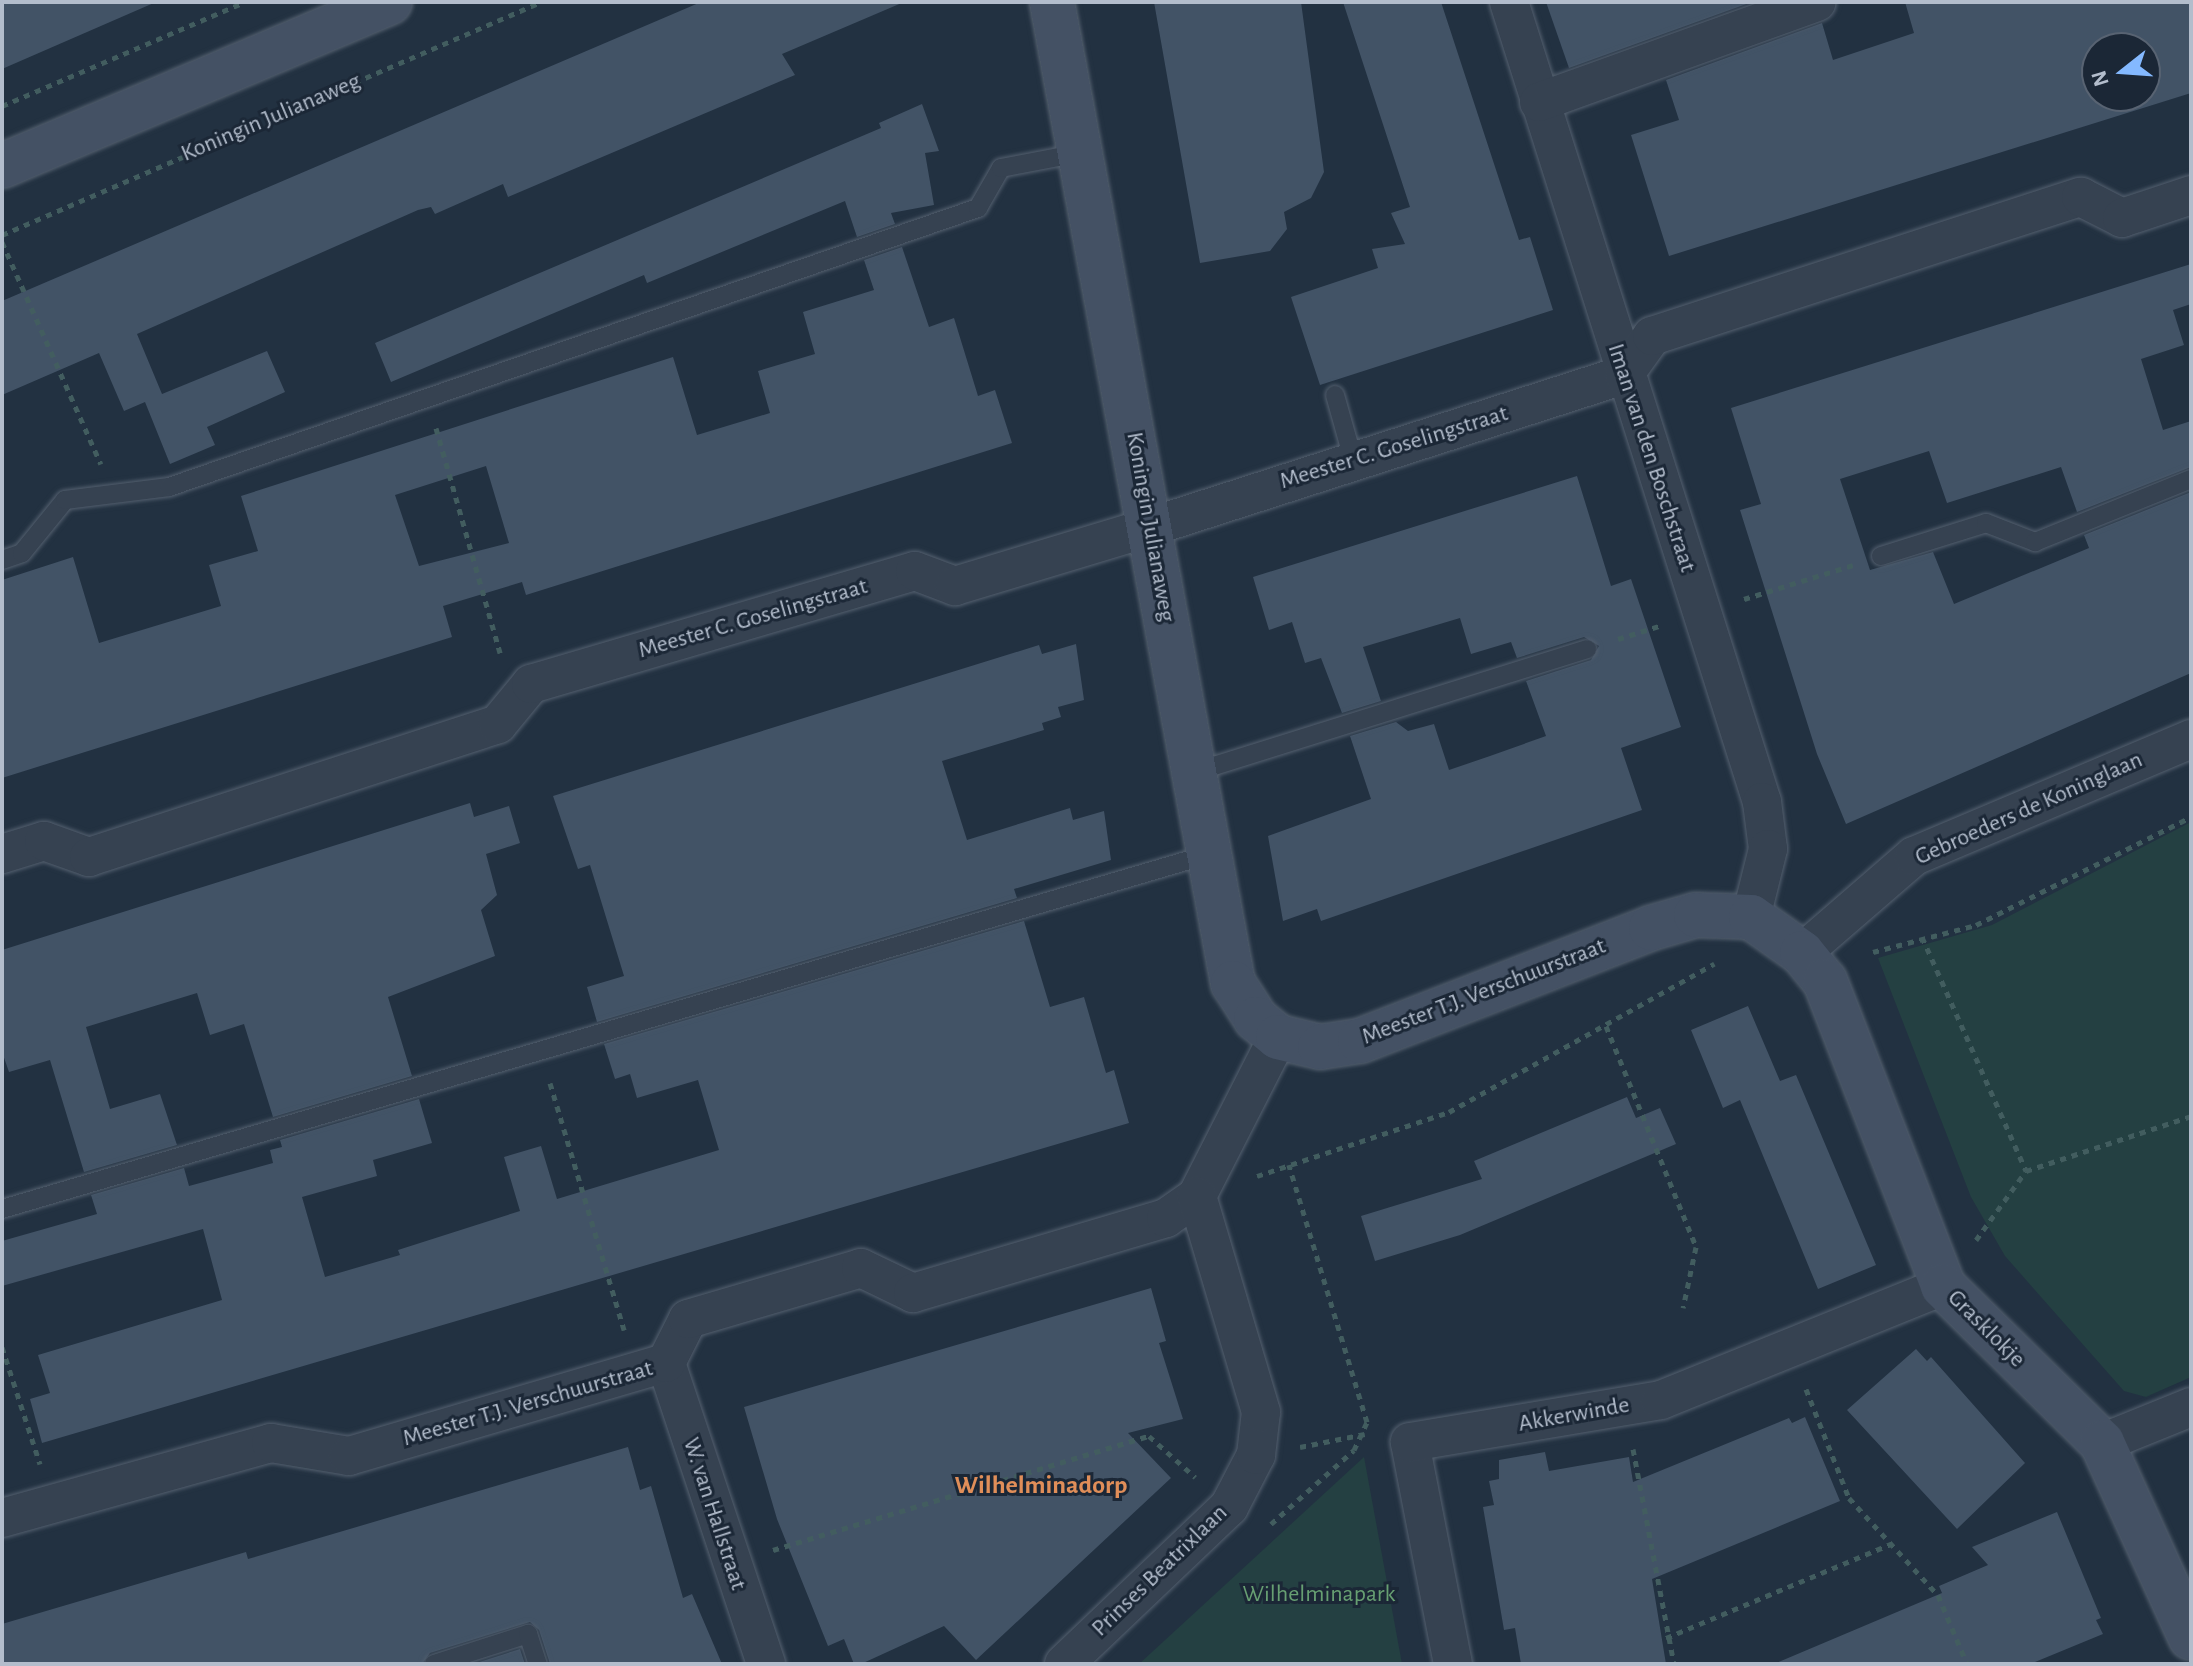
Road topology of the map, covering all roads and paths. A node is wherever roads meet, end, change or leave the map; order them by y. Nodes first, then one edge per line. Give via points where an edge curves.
1 (245, 2) edge
2 (390, 2) edge
3 (541, 2) edge
4 (1052, 2) edge
5 (1509, 2) edge
6 (1817, 2) edge
7 (1539, 102) junction
8 (2, 106) edge
9 (1083, 152) junction
10 (2, 166) edge
11 (2191, 195) edge
12 (2, 235) edge
13 (2, 242) edge
14 (1624, 375) junction
15 (1335, 395) dead end
16 (428, 398) junction
17 (1353, 459) junction
18 (2191, 479) edge
19 (115, 494) junction
20 (1150, 527) junction
21 (1881, 556) joint
22 (2, 560) edge
23 (1700, 613) junction
24 (1587, 649) joint
25 (515, 704) junction
26 (2191, 739) edge
27 (1195, 772) junction
28 (2191, 817) edge
29 (2, 854) edge
30 (1210, 854) junction
31 (1751, 917) junction
32 (1922, 937) junction
33 (1802, 953) junction
34 (1606, 1026) junction
35 (1278, 1037) junction
36 (541, 1051) junction
37 (2191, 1116) edge
38 (2026, 1171) junction
39 (1197, 1196) junction
40 (2, 1209) edge
41 (1943, 1286) junction
42 (1683, 1308) dead end
43 (2, 1347) edge
44 (1789, 1348) junction
45 (651, 1367) junction
46 (1626, 1406) junction
47 (2191, 1407) edge
48 (2102, 1443) junction
49 (1256, 1455) junction
50 (52, 1503) junction
51 (1229, 1507) junction
52 (2, 1518) edge
53 (1891, 1544) junction
54 (730, 1562) junction
55 (1666, 1638) junction
56 (2191, 1638) edge
57 (434, 1664) edge
58 (538, 1664) edge
59 (766, 1664) edge
60 (1064, 1664) edge
61 (1453, 1664) edge
62 (1674, 1664) edge
63 (1967, 1664) edge

1 - 8 path
2 - 10 street
3 - 12 path, Koningin Julianaweg
4 - 9 street, Koningin Julianaweg
5 - 7 street, Iman van den Boschstraat
6 - 7 street
7 - 14 street, Iman van den Boschstraat
9 - 16 lane via 1001,168 978,208
9 - 20 street, Koningin Julianaweg
11 - 14 street via 2122,218 2081,197 1652,336
13 - 19 path
14 - 17 street, Meester C. Goselingstraat
14 - 23 street, Iman van den Boschstraat
15 - 17 lane
16 - 19 lane via 169,487
16 - 25 path
17 - 20 street, Meester C. Goselingstraat
18 - 21 lane via 2035,542 1986,523
19 - 22 lane via 65,500 22,553
20 - 25 street, Meester C. Goselingstraat via 955,586 915,571 531,684
20 - 27 street, Koningin Julianaweg
21 - 23 path
23 - 24 path
23 - 31 street, Iman van den Boschstraat via 1762,802 1768,849
24 - 27 lane
25 - 29 street, Meester C. Goselingstraat via 498,724 89,857 44,841
26 - 33 street, Gebroeders de Koninglaan via 1914,856
27 - 30 street, Koningin Julianaweg
28 - 32 path via 1976,925
30 - 35 street, Koningin Julianaweg via 1233,983 1256,1019
30 - 36 lane
31 - 33 street
31 - 34 path via 1724,959
31 - 35 street, Meester T.J. Verschuurstraat via 1696,915 1651,928 1360,1041 1320,1047
32 - 33 path via 1864,955
32 - 38 path
33 - 41 street, Grasklokje via 1825,981
34 - 42 path via 1696,1247
34 - 49 path via 1449,1112 1289,1165 1367,1422 1365,1434
35 - 39 street, Meester T.J. Verschuurstraat
36 - 40 lane
36 - 45 path
37 - 38 path
38 - 41 path
39 - 45 street, Meester T.J. Verschuurstraat via 1166,1218 913,1293 861,1268 688,1319
39 - 49 street, Prinses Beatrixlaan via 1261,1412
41 - 44 street, Akkerwinde
41 - 48 street, Grasklokje
43 - 50 path
44 - 46 street, Akkerwinde via 1661,1400
44 - 53 path via 1849,1498
45 - 50 street, Meester T.J. Verschuurstraat via 349,1456 271,1443
45 - 54 street, W. van Hallstraat
46 - 55 path
46 - 61 street, Akkerwinde via 1410,1442
47 - 48 street
48 - 56 street, Grasklokje
49 - 51 street, Prinses Beatrixlaan
50 - 52 street, Meester T.J. Verschuurstraat
51 - 54 path via 1149,1436
51 - 60 street, Prinses Beatrixlaan
53 - 55 path
53 - 63 path via 1938,1595
54 - 59 street, W. van Hallstraat
55 - 62 path
57 - 58 lane via 528,1634

